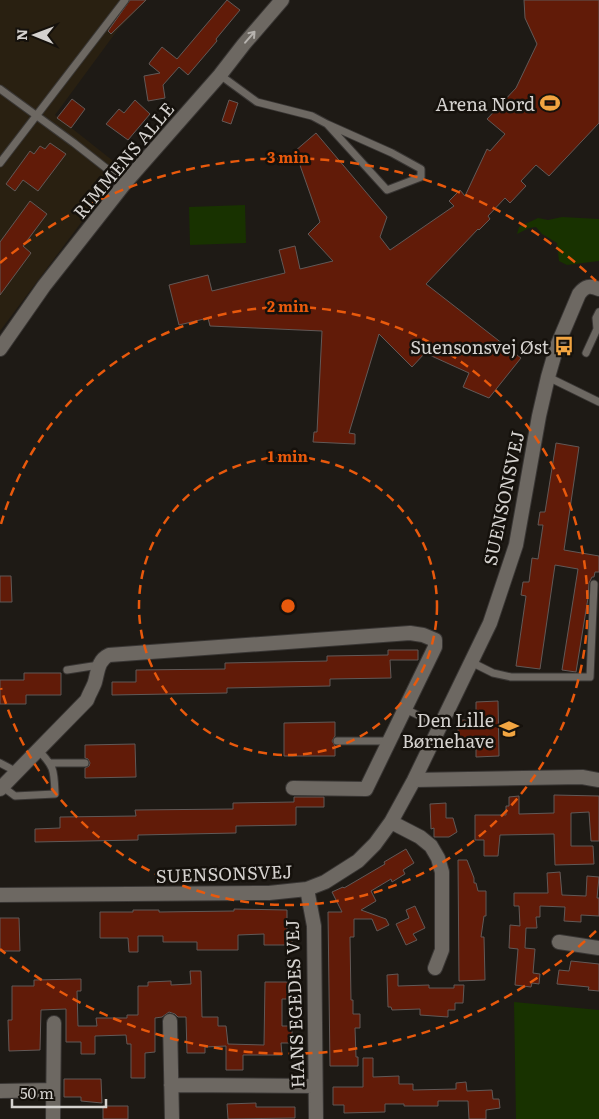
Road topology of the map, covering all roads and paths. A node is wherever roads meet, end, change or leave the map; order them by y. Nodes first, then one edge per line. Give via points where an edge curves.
1 (125, 0) edge
2 (282, 0) edge
3 (220, 76) junction
4 (0, 89) edge
5 (36, 116) junction
6 (327, 124) junction
7 (0, 163) edge
8 (125, 183) junction
9 (599, 289) edge
10 (599, 312) edge
11 (0, 350) edge
12 (586, 353) dead end
13 (548, 377) junction
14 (599, 402) edge
15 (594, 584) dead end
16 (471, 662) junction
17 (99, 666) junction
18 (67, 670) dead end
19 (405, 708) junction
20 (442, 726) junction
21 (337, 740) dead end
22 (389, 741) junction
23 (38, 750) junction
24 (0, 763) edge
25 (51, 763) junction
26 (85, 763) dead end
27 (17, 772) junction
28 (414, 780) junction
29 (599, 780) edge
30 (1, 788) edge
31 (293, 788) dead end
32 (391, 822) junction
33 (306, 889) junction
34 (0, 895) edge
35 (559, 942) dead end
36 (599, 948) edge
37 (435, 968) dead end
38 (170, 1021) dead end
39 (54, 1023) dead end
40 (171, 1085) junction
41 (315, 1086) junction
42 (53, 1090) junction
43 (0, 1091) edge
44 (53, 1119) edge
45 (172, 1119) edge
46 (316, 1119) edge

1 - 5 lane
3 -> 2 street, RIMMENS ALLE
3 - 6 lane via 257,102 312,116
3 - 8 street, RIMMENS ALLE
4 - 5 lane
5 - 7 lane
5 - 8 lane
6 - 6 lane via 387,190 422,177 421,169
8 - 11 street, RIMMENS ALLE via 44,286
9 - 13 street, SUENSONSVEJ via 583,288 572,306
10 - 12 lane via 597,329
13 - 14 lane
13 - 16 street, SUENSONSVEJ via 516,546 490,623
15 - 16 lane via 590,677 511,677 493,673
16 - 20 street, SUENSONSVEJ
17 - 18 lane
17 - 19 street via 103,658 110,655 410,633 424,635 435,640 435,647
17 - 23 street via 87,700
19 - 20 lane
19 - 22 street
20 - 28 street, SUENSONSVEJ
21 - 22 lane
22 - 31 street via 366,789
23 - 25 lane
23 - 27 street
24 - 27 lane
25 - 26 lane
25 - 30 lane via 55,794 15,796
27 - 30 street
28 - 29 street via 582,777
28 - 32 street, SUENSONSVEJ
32 - 33 street, SUENSONSVEJ via 358,860 325,882
32 - 37 street via 420,836 438,858 442,872 442,950
33 - 34 street, SUENSONSVEJ via 269,893
33 - 41 street, HANS EGEDES VEJ via 314,926
35 - 36 street
38 - 40 street
39 - 42 street
40 - 41 street
40 - 45 street
41 - 46 street, HANS EGEDES VEJ
42 - 43 street
42 - 44 street

